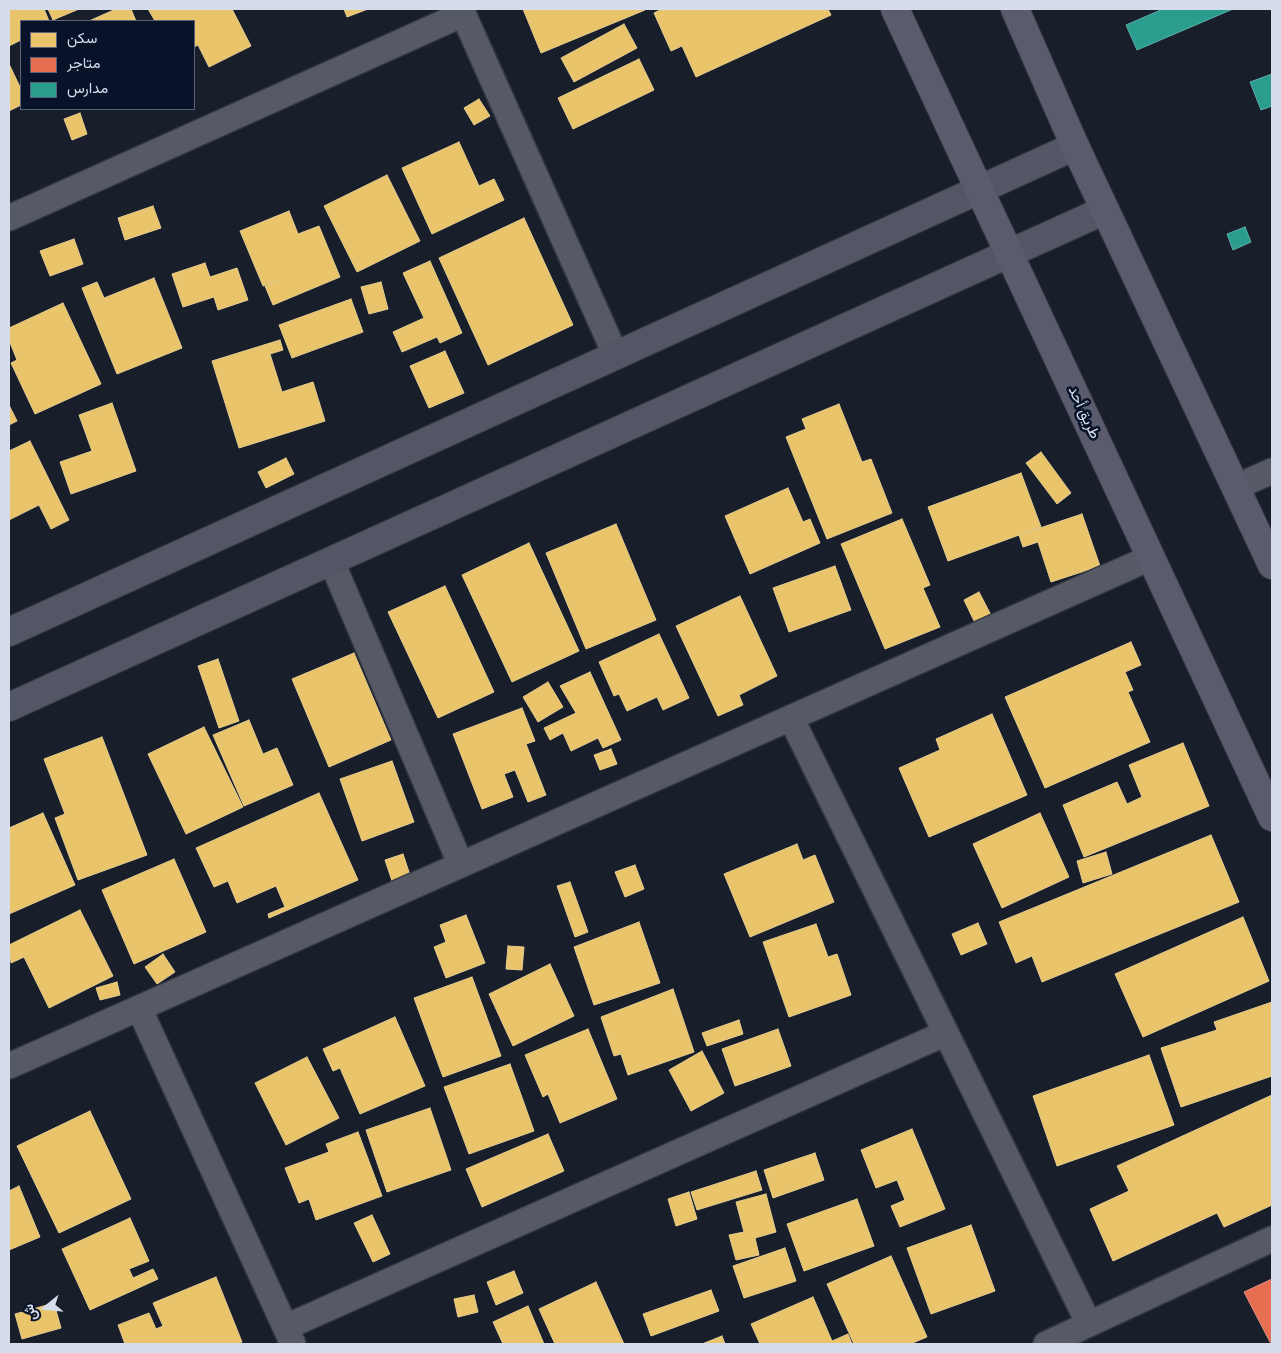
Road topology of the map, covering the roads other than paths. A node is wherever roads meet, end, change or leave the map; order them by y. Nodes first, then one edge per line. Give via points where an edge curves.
1 (895, 9) edge
2 (1014, 9) edge
3 (462, 11) edge
4 (1075, 146) junction
5 (979, 190) junction
6 (1105, 210) junction
7 (9, 218) edge
8 (1007, 252) junction
9 (616, 356) junction
10 (1272, 471) edge
11 (1236, 487) junction
12 (1152, 557) junction
13 (331, 560) junction
14 (1272, 565) edge
15 (9, 632) edge
16 (9, 707) edge
17 (791, 718) junction
18 (1272, 818) edge
19 (461, 865) junction
20 (139, 1008) junction
21 (946, 1033) junction
22 (9, 1066) edge
23 (1272, 1239) edge
24 (1089, 1324) junction
25 (289, 1336) edge
26 (1046, 1344) edge

1 - 5 main road, طريق أحد
2 - 4 main road
3 - 7 street
3 - 9 street
4 - 5 street
4 - 6 main road
5 - 8 main road, طريق أحد
5 - 9 street
6 - 8 street
6 - 11 main road
8 - 12 main road, طريق أحد
8 - 13 street
9 - 15 street
10 - 11 street
11 - 14 main road
12 - 17 street
12 - 18 main road, طريق أحد
13 - 16 street
13 - 19 street
17 - 19 street
17 - 21 street
19 - 20 street
20 - 22 street
20 - 25 street
21 - 24 street
21 - 25 street
23 - 24 street
24 - 26 street

